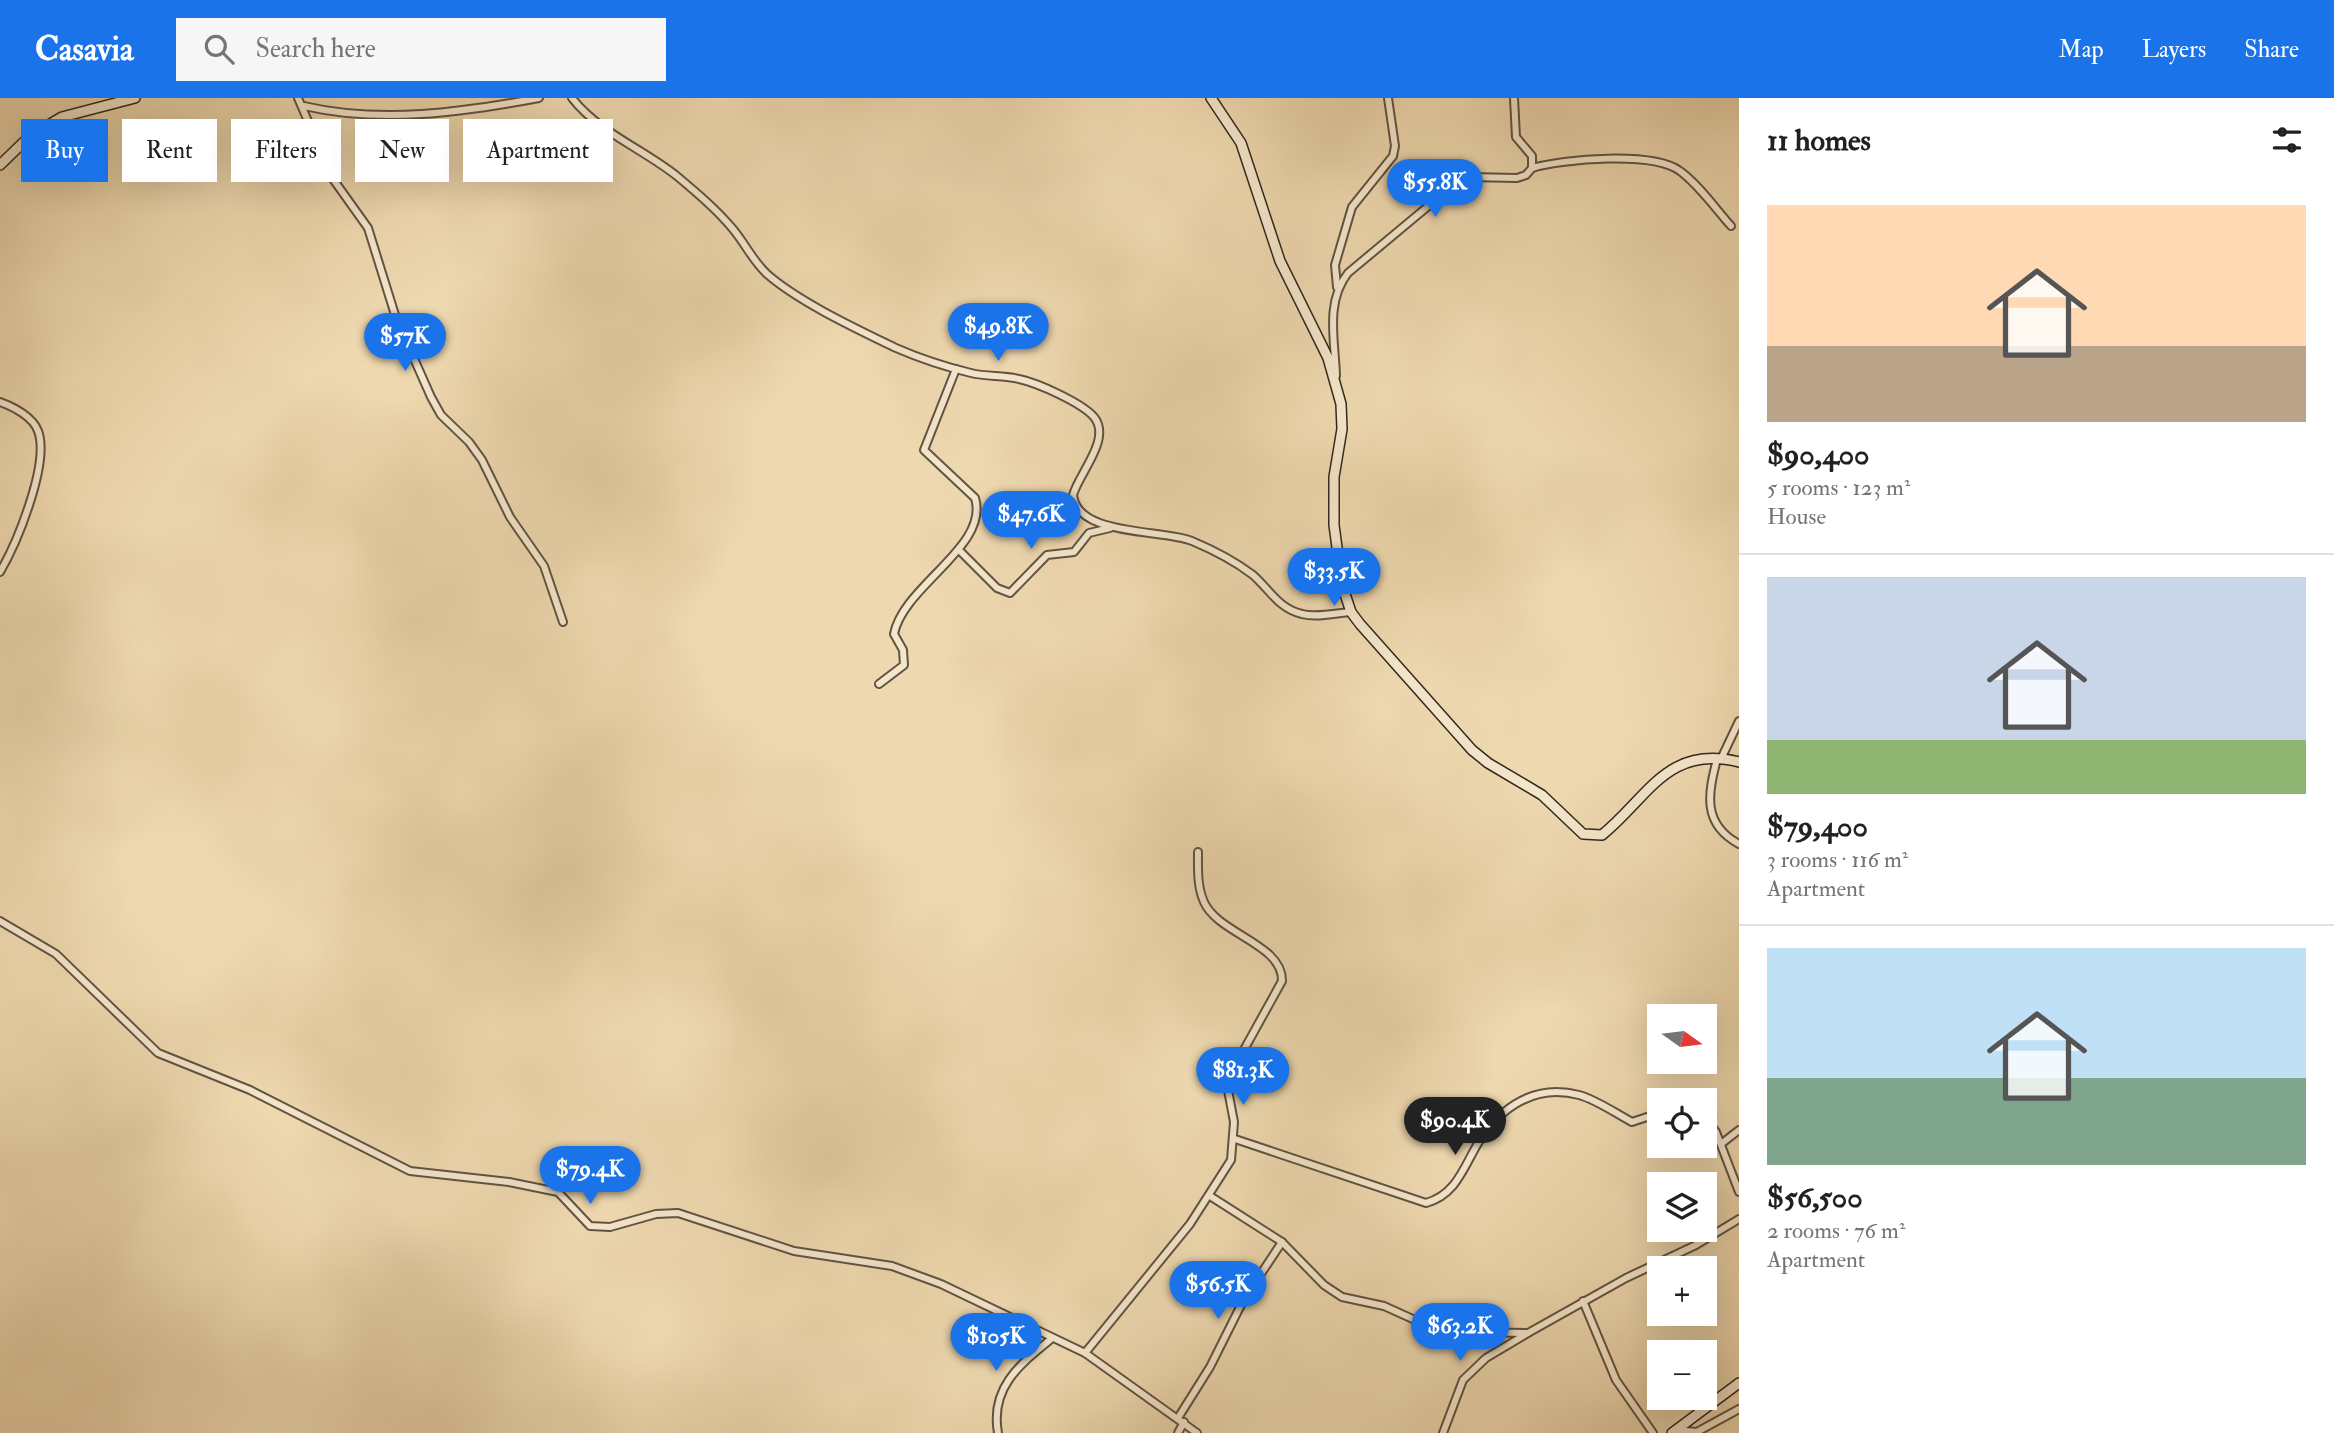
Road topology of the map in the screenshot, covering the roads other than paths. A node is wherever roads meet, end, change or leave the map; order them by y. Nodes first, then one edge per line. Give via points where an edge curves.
1 (135, 98) edge
2 (298, 98) edge
3 (540, 98) edge
4 (572, 98) edge
5 (1211, 98) edge
6 (1388, 98) edge
7 (1514, 98) edge
8 (304, 106) junction
9 (0, 164) edge
10 (1532, 168) junction
11 (1731, 226) dead end
12 (1337, 286) junction
13 (956, 369) junction
14 (1336, 388) junction
15 (0, 402) edge
16 (1110, 528) junction
17 (959, 550) junction
18 (0, 572) edge
19 (1351, 612) junction
20 (563, 622) dead end
21 (879, 684) dead end
22 (1739, 721) edge
23 (1719, 759) junction
24 (1739, 762) edge
25 (1739, 844) edge
26 (1198, 852) dead end
27 (0, 921) edge
28 (1647, 1117) edge
29 (1739, 1130) edge
30 (1717, 1137) edge
31 (1235, 1139) junction
32 (1721, 1144) junction
33 (1739, 1192) edge
34 (1210, 1196) junction
35 (1739, 1219) edge
36 (1282, 1242) junction
37 (1583, 1301) junction
38 (1528, 1333) junction
39 (1051, 1339) junction
40 (1085, 1353) junction
41 (1739, 1382) edge
42 (1739, 1409) edge
43 (1181, 1420) junction
44 (1674, 1431) edge
45 (998, 1433) edge
46 (1178, 1433) edge
47 (1197, 1433) edge
48 (1443, 1433) edge
49 (1653, 1433) edge

1 - 9 street via 62,117 30,136
2 - 8 street
3 - 8 street via 410,114 331,113
4 - 13 street via 594,120 705,200 769,275 841,321
5 - 14 street via 1241,143 1280,261 1328,358
6 - 12 street via 1393,156 1352,207 1335,265
7 - 10 street via 1516,137 1532,156
8 - 20 street via 333,179 369,228 396,318 431,397 441,415 482,460 510,517 544,566
10 - 11 street via 1590,158 1666,165 1678,170
10 - 12 street via 1517,178 1468,177 1374,250
12 - 14 street via 1333,304
13 - 16 street via 1032,384 1096,419 1100,433 1074,501
13 - 17 street via 924,450 975,498 976,519
14 - 19 street via 1342,429 1334,477 1334,525 1342,585
15 - 18 street via 37,428 43,449 30,501
16 - 17 street via 1089,533 1074,552 1046,555 1010,593 997,588
16 - 19 street via 1192,541 1241,567 1292,611 1306,615
17 - 21 street via 900,617 894,634 903,650 904,665
19 - 23 street via 1472,750 1542,795 1583,834 1602,835 1652,783 1675,769 1700,759
22 - 23 street
23 - 24 street
23 - 25 street via 1709,808 1719,830
26 - 31 street via 1204,904 1282,970 1274,1001 1227,1085
27 - 39 street via 56,954 158,1053 261,1095 411,1171 558,1192 590,1226 610,1227 678,1213 794,1251 891,1266 941,1284
28 - 31 street via 1632,1122 1580,1095 1558,1092 1517,1101 1480,1137 1452,1188 1441,1199 1426,1203
29 - 32 street
30 - 32 street
31 - 34 street via 1231,1160
32 - 33 street
34 - 36 street
34 - 40 street
35 - 37 street
36 - 38 street via 1342,1297 1384,1306 1447,1330
36 - 43 street via 1242,1301
37 - 38 street
37 - 49 street via 1616,1380
38 - 48 street via 1486,1358 1463,1380
39 - 40 street
39 - 45 street via 1009,1376 995,1415
40 - 43 street
41 - 44 street
42 - 44 street via 1697,1432
43 - 46 street
43 - 47 street

